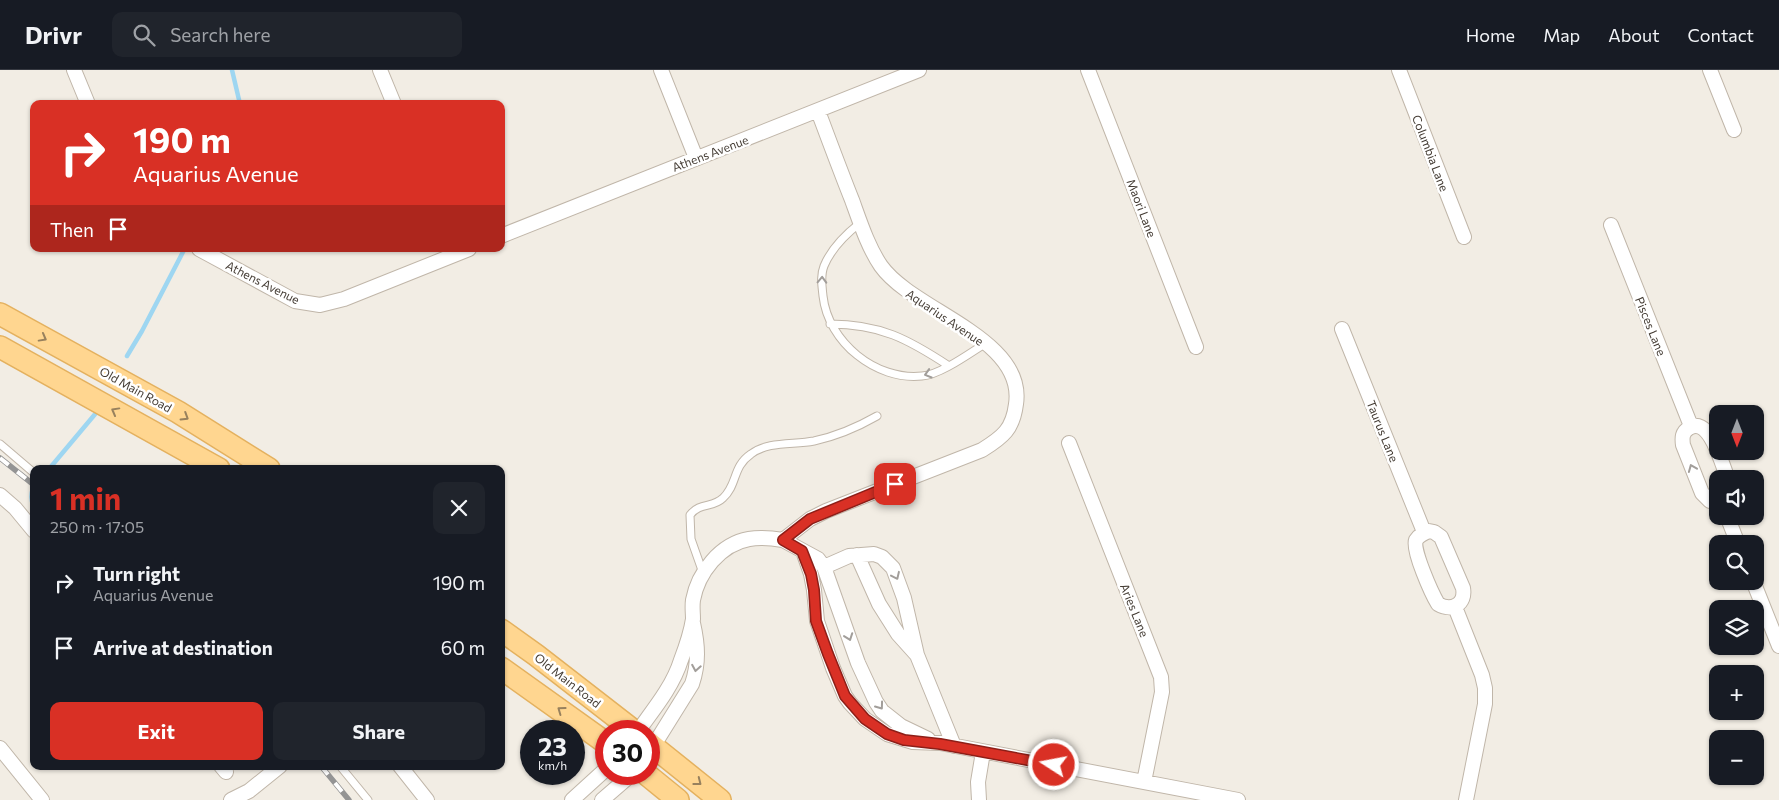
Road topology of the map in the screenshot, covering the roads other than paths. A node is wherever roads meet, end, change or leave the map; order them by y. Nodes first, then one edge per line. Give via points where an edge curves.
1 (74, 70) edge
2 (380, 70) edge
3 (661, 70) edge
4 (919, 70) edge
5 (1088, 70) edge
6 (1399, 70) edge
7 (1710, 70) edge
8 (86, 100) edge
9 (392, 100) edge
10 (818, 111) junction
11 (1734, 130) dead end
12 (696, 158) junction
13 (860, 222) junction
14 (1611, 225) dead end
15 (505, 234) edge
16 (1464, 237) dead end
17 (205, 252) edge
18 (453, 252) edge
19 (0, 314) edge
20 (830, 324) junction
21 (1342, 329) dead end
22 (986, 343) junction
23 (0, 347) edge
24 (1196, 347) dead end
25 (948, 366) junction
26 (877, 416) dead end
27 (1691, 426) junction
28 (1069, 443) dead end
29 (0, 444) edge
30 (212, 465) edge
31 (263, 465) edge
32 (30, 470) edge
33 (1724, 470) edge
34 (0, 495) edge
35 (1709, 500) edge
36 (30, 526) edge
37 (1424, 532) junction
38 (783, 540) junction
39 (802, 551) junction
40 (857, 555) junction
41 (824, 567) junction
42 (703, 573) junction
43 (1757, 590) edge
44 (1454, 607) junction
45 (692, 620) junction
46 (505, 633) edge
47 (1779, 646) edge
48 (917, 655) junction
49 (505, 671) edge
50 (620, 720) edge
51 (645, 720) edge
52 (660, 733) edge
53 (595, 736) edge
54 (940, 744) junction
55 (954, 746) junction
56 (0, 748) edge
57 (983, 752) junction
58 (660, 755) edge
59 (275, 770) edge
60 (343, 770) edge
61 (403, 770) edge
62 (595, 779) edge
63 (1144, 782) junction
64 (619, 785) edge
65 (660, 785) edge
66 (246, 795) edge
67 (42, 800) edge
68 (231, 800) edge
69 (368, 800) edge
70 (427, 800) edge
71 (572, 800) edge
72 (602, 800) edge
73 (678, 800) edge
74 (720, 800) edge
75 (979, 800) edge
76 (1238, 800) edge
77 (1466, 800) edge

1 - 8 street
2 - 9 street
3 - 12 street
4 - 10 street, Athens Avenue
5 - 24 street, Maori Lane
6 - 16 street, Columbia Lane
7 - 11 street
10 - 12 street, Athens Avenue
10 - 13 street, Aquarius Avenue
12 - 15 street, Athens Avenue
20 -> 13 lane via 821,280 824,266 845,235
13 - 22 street, Aquarius Avenue via 889,276
14 - 27 street, Pisces Lane
17 - 18 street, Athens Avenue via 295,301 320,305 344,299
19 -> 31 main road, Old Main Road via 178,412
20 - 25 lane via 854,324 888,332
25 -> 20 lane via 925,376 890,373 851,350
21 - 37 street, Taurus Lane
22 - 25 lane
22 - 38 street, Aquarius Avenue via 1012,372 1015,385 1015,412 1000,439 982,450 826,511
30 -> 23 main road
26 - 42 lane via 838,436 770,446 752,453 740,463 731,488 723,498 695,508 690,515 691,539
27 - 33 street via 1700,426 1708,431
35 -> 27 street via 1702,493 1683,445 1683,434
28 - 63 street, Aries Lane via 1161,677 1162,692
29 - 32 lane
34 - 36 street
37 - 44 street via 1415,546 1426,576 1438,604
37 - 44 street via 1434,532 1441,537 1463,588 1463,597
38 - 39 street
38 - 42 street via 755,538 731,545
39 - 41 street via 818,559
39 - 54 street via 811,574 816,621 850,704 887,734 913,742
40 - 41 street
40 - 48 street via 879,604 898,634
40 -> 48 street via 874,554 893,568 904,598
41 -> 54 street via 858,663 876,702 901,726
42 - 45 street via 693,601
43 - 47 street
44 - 77 street via 1485,688 1485,704
45 - 51 street via 676,673
45 -> 52 street via 698,649 695,674 692,684
46 - 50 main road, Old Main Road
48 - 55 street
53 -> 49 main road
54 - 55 street
55 - 57 street
56 - 67 street
57 - 63 street
57 - 75 street
58 -> 74 main road
59 - 66 street
60 - 69 lane
61 - 70 street
62 - 71 street
63 - 76 street
64 - 72 street
65 - 73 main road
66 - 68 street

